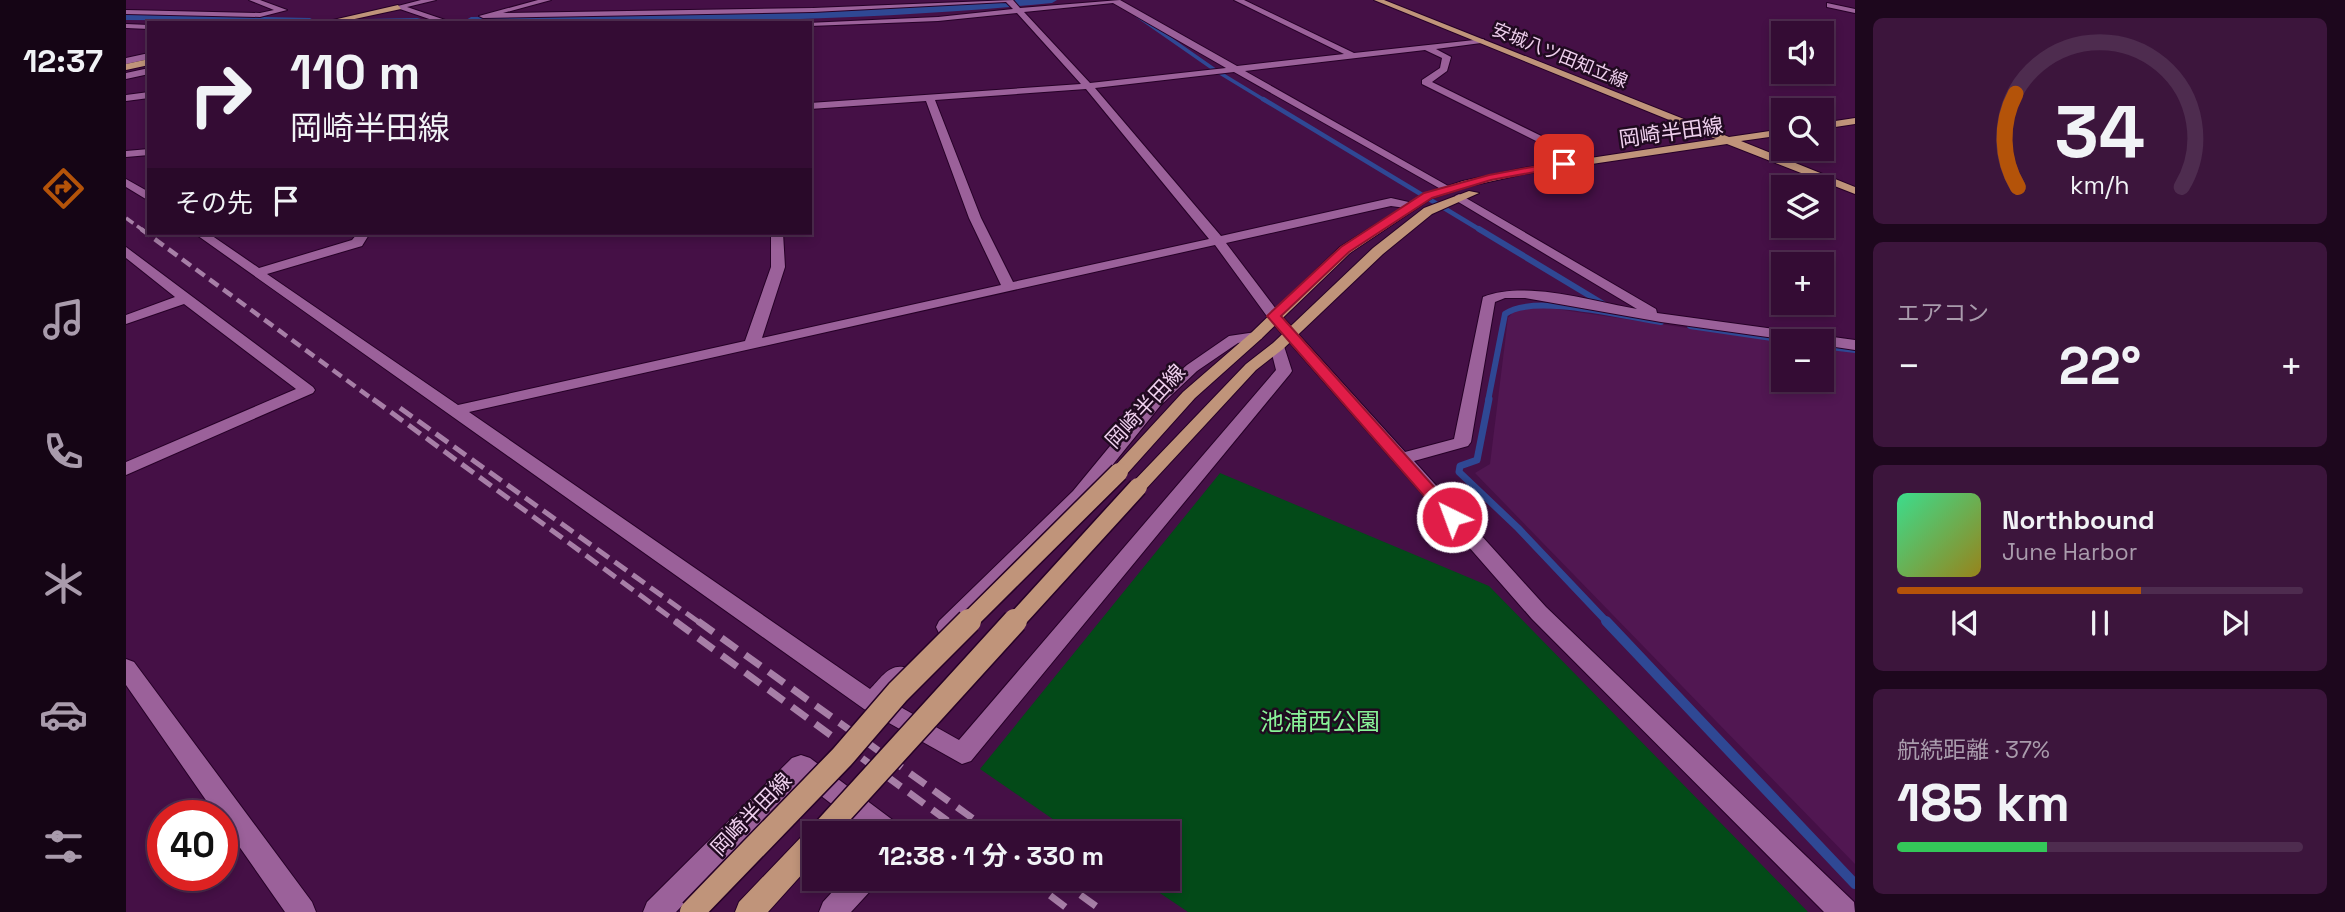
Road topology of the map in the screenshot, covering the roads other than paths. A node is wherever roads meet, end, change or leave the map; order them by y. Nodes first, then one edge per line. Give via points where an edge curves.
1 (253, 0) edge
2 (374, 0) edge
3 (432, 0) edge
4 (547, 0) edge
5 (745, 0) edge
6 (1004, 0) edge
7 (1115, 0) edge
8 (1238, 0) edge
9 (1378, 0) edge
10 (1855, 2) edge
11 (165, 3) dead end
12 (636, 3) dead end
13 (1013, 4) edge
14 (398, 7) junction
15 (126, 11) edge
16 (1855, 11) edge
17 (747, 12) junction
18 (589, 14) junction
19 (333, 21) edge
20 (352, 21) edge
21 (443, 21) edge
22 (561, 21) edge
23 (812, 23) edge
24 (126, 26) edge
25 (147, 27) edge
26 (1480, 41) junction
27 (1426, 47) junction
28 (137, 48) dead end
29 (147, 48) edge
30 (1352, 55) junction
31 (126, 61) edge
32 (147, 64) edge
33 (147, 64) edge
34 (147, 65) edge
35 (1238, 68) junction
36 (126, 69) edge
37 (126, 76) edge
38 (1088, 86) junction
39 (147, 94) edge
40 (929, 97) junction
41 (126, 98) edge
42 (812, 106) edge
43 (1855, 121) edge
44 (1834, 124) edge
45 (1855, 131) edge
46 (1771, 134) edge
47 (1834, 134) edge
48 (1731, 139) junction
49 (1771, 143) edge
50 (1748, 147) junction
51 (147, 152) edge
52 (126, 154) edge
53 (1584, 161) junction
54 (126, 183) edge
55 (1855, 191) edge
56 (1452, 194) junction
57 (147, 197) edge
58 (1409, 206) junction
59 (203, 235) edge
60 (363, 235) edge
61 (777, 235) edge
62 (1218, 241) junction
63 (126, 251) edge
64 (258, 272) junction
65 (1009, 287) junction
66 (184, 299) junction
67 (1274, 316) junction
68 (1661, 317) junction
69 (126, 320) edge
70 (1256, 336) junction
71 (1284, 339) junction
72 (752, 344) junction
73 (1855, 345) edge
74 (452, 411) junction
75 (1401, 460) junction
76 (126, 469) edge
77 (126, 668) edge
78 (872, 702) junction
79 (832, 821) edge
80 (873, 821) edge
81 (802, 855) edge
82 (852, 891) edge
83 (303, 912) edge
84 (657, 912) edge
85 (692, 912) edge
86 (749, 912) edge
87 (833, 912) edge
88 (1844, 912) edge

1 - 15 street via 283,10 260,15
2 - 14 main road
3 - 14 street
4 - 18 street via 483,16
5 - 17 street
6 - 17 street
7 - 13 street
7 - 35 street
8 - 30 street
9 - 26 main road, 安城八ツ田知立線
10 - 16 street via 1830,5
11 - 15 street
12 - 18 street
13 - 23 street via 895,22
13 - 38 street
14 - 19 main road
14 - 20 main road
14 - 21 street
17 - 18 street
18 - 22 street
24 - 25 street
26 - 27 street
26 - 48 main road, 安城八ツ田知立線
27 - 30 street
27 - 53 street via 1447,57 1444,69 1425,82
28 - 29 street
30 - 35 street
31 - 32 street
33 - 36 main road
34 - 37 street
35 - 38 street
35 - 56 street
38 - 40 street
38 - 62 street
39 - 41 street
40 - 42 street
40 - 65 street via 975,218
43 - 44 main road
45 - 47 main road
46 - 48 main road
48 - 50 main road, 岡崎半田線
48 - 53 main road, 岡崎半田線
49 - 50 main road
50 - 55 main road, 岡崎半田線
50 - 56 main road, 岡崎半田線
51 - 52 street
53 - 56 main road, 岡崎半田線 via 1489,178
54 - 57 street
56 - 58 main road, 岡崎半田線
56 - 68 street
56 - 71 main road, 岡崎半田線 via 1398,234
58 - 62 street via 1391,202
58 - 67 main road, 岡崎半田線 via 1345,250
59 - 64 street
60 - 64 street via 357,243
61 - 72 street via 778,267
62 - 65 street
62 - 67 street
63 - 66 street
64 - 74 street
65 - 72 street
66 - 69 street
66 - 76 street via 307,390
67 - 70 main road, 岡崎半田線
67 - 71 street
68 - 73 street
68 - 75 street via 1525,293 1488,300 1462,442
70 - 78 street via 1234,338 1154,403 1079,495
70 - 85 main road, 岡崎半田線, bridge via 1189,395 1119,472 898,692 842,757
71 - 75 street
71 - 78 street via 1284,371 962,754
71 - 79 main road, 岡崎半田線, bridge via 1251,367 1138,487
72 - 74 street
74 - 78 street
75 - 88 street via 1539,613
77 - 83 street
80 - 84 street via 801,766
81 - 86 main road
82 - 87 street

